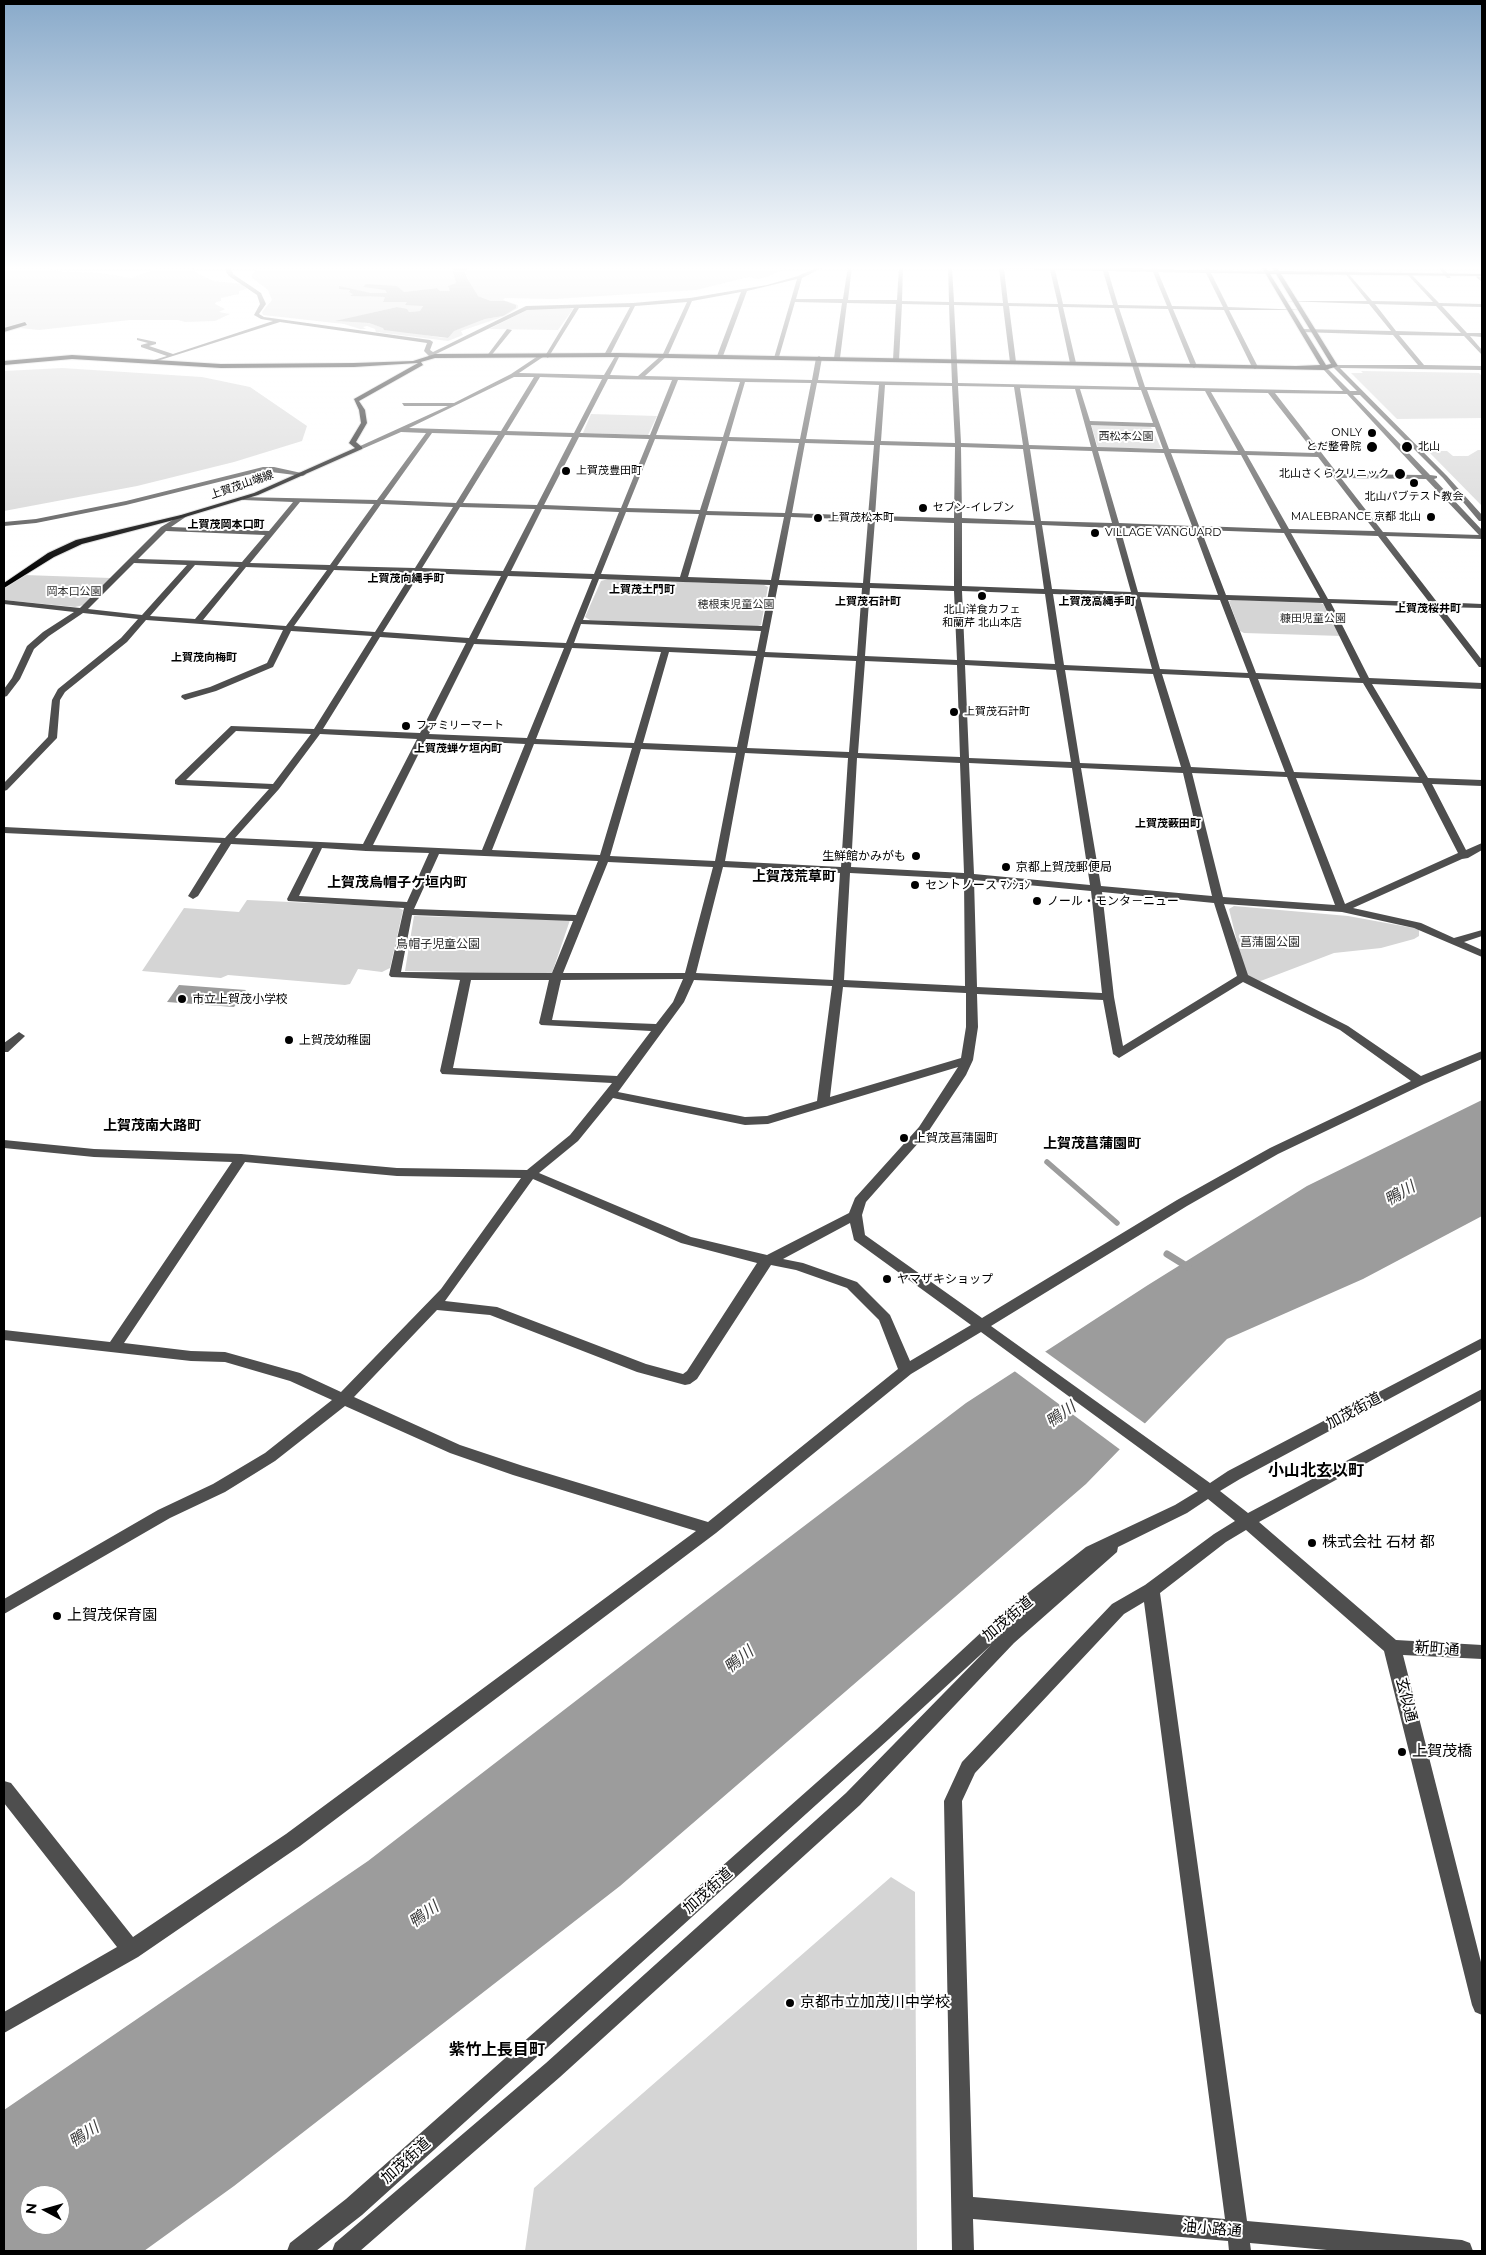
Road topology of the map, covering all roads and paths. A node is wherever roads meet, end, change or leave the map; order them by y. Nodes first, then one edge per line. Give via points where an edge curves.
1 (407, 371) edge
2 (519, 371) edge
3 (609, 371) edge
4 (646, 371) edge
5 (816, 371) edge
6 (954, 371) edge
7 (1136, 371) edge
8 (1328, 371) edge
9 (1340, 371) edge
10 (513, 375) junction
11 (538, 376) junction
12 (606, 377) junction
13 (638, 378) junction
14 (676, 378) junction
15 (743, 380) junction
16 (814, 381) junction
17 (882, 383) junction
18 (955, 384) junction
19 (1017, 386) junction
20 (1077, 387) junction
21 (1143, 388) junction
22 (1207, 390) junction
23 (1270, 391) junction
24 (1348, 392) junction
25 (1362, 393) junction
26 (404, 404) dead end
27 (457, 404) junction
28 (1087, 423) junction
29 (1157, 425) junction
30 (401, 430) junction
31 (1385, 430) junction
32 (1399, 430) junction
33 (430, 431) junction
34 (502, 433) junction
35 (578, 435) junction
36 (653, 437) junction
37 (725, 439) junction
38 (803, 441) junction
39 (878, 443) junction
40 (958, 445) junction
41 (1026, 447) junction
42 (360, 448) junction
43 (1094, 449) junction
44 (1167, 451) junction
45 (1242, 453) junction
46 (1319, 456) junction
47 (303, 474) junction
48 (1335, 476) junction
49 (1430, 477) junction
50 (1445, 477) junction
51 (243, 498) junction
52 (298, 500) junction
53 (379, 502) junction
54 (457, 505) junction
55 (540, 507) junction
56 (624, 510) junction
57 (703, 512) junction
58 (788, 515) junction
59 (183, 516) junction
60 (872, 518) junction
61 (1482, 519) edge
62 (958, 520) junction
63 (1038, 523) junction
64 (4, 524) edge
65 (1116, 525) junction
66 (1196, 528) junction
67 (164, 529) junction
68 (1287, 531) junction
69 (270, 533) junction
70 (1380, 534) junction
71 (1482, 535) edge
72 (132, 561) junction
73 (193, 563) junction
74 (244, 565) junction
75 (332, 568) junction
76 (417, 571) junction
77 (506, 574) junction
78 (597, 577) junction
79 (683, 580) junction
80 (775, 583) junction
81 (4, 586) edge
82 (866, 586) junction
83 (958, 589) junction
84 (1048, 592) junction
85 (1136, 595) junction
86 (1223, 598) junction
87 (4, 602) edge
88 (1326, 602) junction
89 (1436, 605) junction
90 (1482, 606) edge
91 (82, 610) junction
92 (144, 618) junction
93 (197, 622) junction
94 (579, 622) junction
95 (288, 629) junction
96 (766, 629) junction
97 (378, 635) junction
98 (472, 641) junction
99 (570, 645) junction
100 (666, 650) junction
101 (761, 654) junction
102 (860, 658) junction
103 (961, 664) junction
104 (1482, 665) edge
105 (1060, 668) junction
106 (1157, 672) junction
107 (1253, 676) junction
108 (1366, 681) junction
109 (1482, 686) edge
110 (4, 694) edge
111 (185, 697) dead end
112 (317, 732) junction
113 (423, 736) junction
114 (531, 741) junction
115 (638, 746) junction
116 (742, 750) junction
117 (853, 755) junction
118 (963, 760) junction
119 (1075, 765) junction
120 (1187, 770) junction
121 (1290, 774) junction
122 (1425, 780) junction
123 (1482, 783) edge
124 (276, 787) junction
125 (4, 788) edge
126 (4, 830) edge
127 (228, 840) junction
128 (319, 845) junction
129 (1482, 846) edge
130 (366, 848) junction
131 (436, 850) junction
132 (486, 853) junction
133 (1464, 856) junction
134 (604, 859) junction
135 (719, 864) junction
136 (844, 870) junction
137 (967, 876) junction
138 (1096, 888) junction
139 (194, 896) dead end
140 (1218, 900) junction
141 (1342, 908) junction
142 (409, 909) junction
143 (580, 918) junction
144 (1482, 933) edge
145 (1455, 941) junction
146 (1482, 954) edge
147 (556, 976) junction
148 (690, 976) junction
149 (466, 977) junction
150 (1243, 977) junction
151 (838, 983) junction
152 (970, 989) junction
153 (1108, 996) junction
154 (660, 1028) junction
155 (19, 1036) dead end
156 (4, 1049) edge
157 (1482, 1055) edge
158 (967, 1060) junction
159 (619, 1080) junction
160 (1420, 1081) junction
161 (610, 1094) junction
162 (823, 1102) junction
163 (4, 1144) edge
164 (241, 1158) junction
165 (530, 1174) junction
166 (855, 1215) junction
167 (768, 1261) junction
168 (434, 1305) junction
169 (990, 1330) junction
170 (4, 1335) edge
171 (1482, 1343) edge
172 (113, 1348) junction
173 (906, 1370) junction
174 (1482, 1394) edge
175 (344, 1398) junction
176 (1209, 1492) junction
177 (1246, 1522) junction
178 (710, 1529) junction
179 (1122, 1538) junction
180 (1151, 1590) junction
181 (4, 1607) edge
182 (1392, 1647) junction
183 (1482, 1652) edge
184 (4, 1789) edge
185 (130, 1950) junction
186 (1482, 2005) edge
187 (4, 2022) edge
188 (963, 2207) junction
189 (1239, 2241) edge
190 (298, 2251) edge
191 (343, 2251) edge
192 (964, 2251) edge
193 (1462, 2251) edge

1 - 42 main road via 356,400 364,423 352,443
2 - 10 street
3 - 12 street
4 - 13 street
5 - 16 street
6 - 18 street
7 - 21 street
8 - 24 street
9 - 25 street
10 - 11 street
10 - 27 street
11 - 12 street
11 - 34 street
12 - 13 street
12 - 35 street
13 - 14 street
14 - 15 street
14 - 36 street
15 - 16 street
15 - 37 street
16 - 17 street
16 - 38 street
17 - 18 street
17 - 39 street
18 - 19 street
18 - 40 street
19 - 20 street
19 - 41 street
20 - 21 street
20 - 28 street
21 - 22 street
21 - 29 street
22 - 23 street
22 - 45 street
23 - 24 street
23 - 46 street
24 - 25 street
24 - 31 street
25 - 32 street
26 - 27 street
27 - 30 street
28 - 29 street
28 - 43 street
29 - 44 street
30 - 33 street
30 - 42 street
31 - 32 street
31 - 49 street
32 - 50 street
33 - 34 street
33 - 53 street
34 - 35 street
34 - 54 street
35 - 36 street
35 - 55 street
36 - 37 street
36 - 56 street
37 - 38 street
37 - 57 street
38 - 39 street
38 - 58 street
39 - 40 street
39 - 60 street
40 - 41 street
40 - 62 street
41 - 43 street
41 - 63 street
42 - 47 main road, 上賀茂山端線
43 - 44 street
43 - 65 street
44 - 45 street
44 - 66 street
45 - 46 street
45 - 68 street
46 - 48 street
47 - 51 main road, 上賀茂山端線
47 - 64 street via 262,469 126,503
48 - 49 street
48 - 70 street
49 - 50 street
49 - 71 street
50 - 61 street
51 - 52 street
51 - 59 main road, 上賀茂山端線
52 - 53 street
52 - 69 street
53 - 54 street
53 - 75 street
54 - 55 street
54 - 76 street
55 - 56 street
55 - 77 street
56 - 57 street
56 - 78 street
57 - 58 street
57 - 79 street
58 - 60 street
58 - 80 street
59 - 67 street
59 - 81 main road, 上賀茂山端線 via 79,542 51,555
60 - 62 street
60 - 82 street
62 - 63 street
62 - 83 street
63 - 65 street
63 - 84 street
65 - 66 street
65 - 85 street
66 - 68 street
66 - 86 street
67 - 69 street
67 - 72 street
68 - 70 street
68 - 88 street
69 - 74 street
70 - 71 street
70 - 89 street
72 - 73 street
72 - 91 street
73 - 74 street
73 - 92 street
74 - 75 street
74 - 93 street
75 - 76 street
75 - 95 street
76 - 77 street
76 - 97 street
77 - 78 street
77 - 98 street
78 - 79 street
78 - 94 street
79 - 80 street
80 - 82 street
80 - 96 street
82 - 83 street
82 - 102 street
83 - 84 street
83 - 103 street
84 - 85 street
84 - 105 street
85 - 86 street
85 - 106 street
86 - 88 street
86 - 107 street
87 - 91 street
88 - 89 street
88 - 108 street
89 - 90 street
89 - 104 street
91 - 92 street
91 - 110 street via 30,648 16,679
92 - 93 street
92 - 125 street via 124,640 61,691 56,700 52,738
93 - 95 street
94 - 96 street
94 - 99 street
95 - 97 street
95 - 111 street via 270,665
96 - 101 street
97 - 98 street
97 - 112 street
98 - 99 street
98 - 113 street
99 - 100 street
99 - 114 street
100 - 101 street
100 - 115 street
101 - 102 street
101 - 116 street
102 - 103 street
102 - 117 street
103 - 105 street
103 - 118 street
105 - 106 street
105 - 119 street
106 - 107 street
106 - 120 street
107 - 108 street
107 - 121 street
108 - 109 street
108 - 122 street
112 - 113 street
112 - 124 street
112 - 124 street via 234,728 178,782
113 - 114 street
113 - 130 street
114 - 115 street
114 - 132 street
115 - 116 street
115 - 134 street
116 - 117 street
116 - 135 street
117 - 118 street
117 - 136 street
118 - 119 street
118 - 137 street
119 - 120 street
119 - 138 street
120 - 121 street
120 - 140 street
121 - 122 street
121 - 141 street
122 - 123 street
122 - 133 street
124 - 127 street
126 - 127 street
127 - 128 street
127 - 139 street
128 - 130 street
128 - 142 street via 292,900
129 - 133 street
130 - 131 street
131 - 132 street
131 - 142 street
132 - 134 street
133 - 141 street
134 - 135 street
134 - 143 street
135 - 136 street
135 - 148 street
136 - 137 street
136 - 151 street
137 - 138 street
137 - 152 street
138 - 140 street
138 - 153 street
140 - 141 street
140 - 150 street
141 - 145 street via 1418,925
142 - 143 street
142 - 149 street via 395,975
143 - 147 street
144 - 145 street
145 - 146 street
147 - 148 street
147 - 149 street
147 - 154 street via 545,1023
148 - 151 street
148 - 154 street via 678,1002
149 - 159 street via 446,1071
150 - 153 street via 1119,1054
150 - 160 street via 1344,1028
151 - 152 street
151 - 162 street
152 - 153 street
152 - 158 street via 972,1027
154 - 159 street
155 - 156 street
157 - 160 street
158 - 162 street
158 - 166 street via 924,1129 860,1201
159 - 161 street
160 - 169 street via 1274,1151 1199,1193
161 - 162 street via 745,1121 768,1120
161 - 165 street via 574,1138
163 - 164 street via 94,1153
164 - 165 street via 397,1172
164 - 172 street
165 - 167 street via 551,1180 686,1240
165 - 168 street
166 - 167 street
166 - 169 street via 860,1237
167 - 168 street via 692,1375 685,1380 642,1368 492,1310
167 - 173 street via 798,1266 852,1285 885,1318
168 - 175 street
169 - 173 street
169 - 176 street
170 - 172 street
171 - 176 street, 加茂街道 via 1234,1475
172 - 175 street via 225,1357 295,1377
173 - 178 street
174 - 177 street
175 - 178 street via 455,1449
175 - 181 street via 270,1456 219,1488 164,1514
176 - 177 street
176 - 179 street, 加茂街道
177 - 180 street
177 - 182 street
178 - 185 street via 293,1840
179 - 190 street, 加茂街道 via 1092,1552 1007,1618 883,1734 362,2200
179 - 191 street, 加茂街道 via 1008,1638 853,1799 553,2070
180 - 188 street via 1118,1609 968,1768 953,1802
180 - 189 street
182 - 183 street, 新町通
182 - 186 street, 玄似通
184 - 185 street
185 - 187 street
188 - 189 street, 油小路通
188 - 192 street
189 - 193 street, 油小路通

